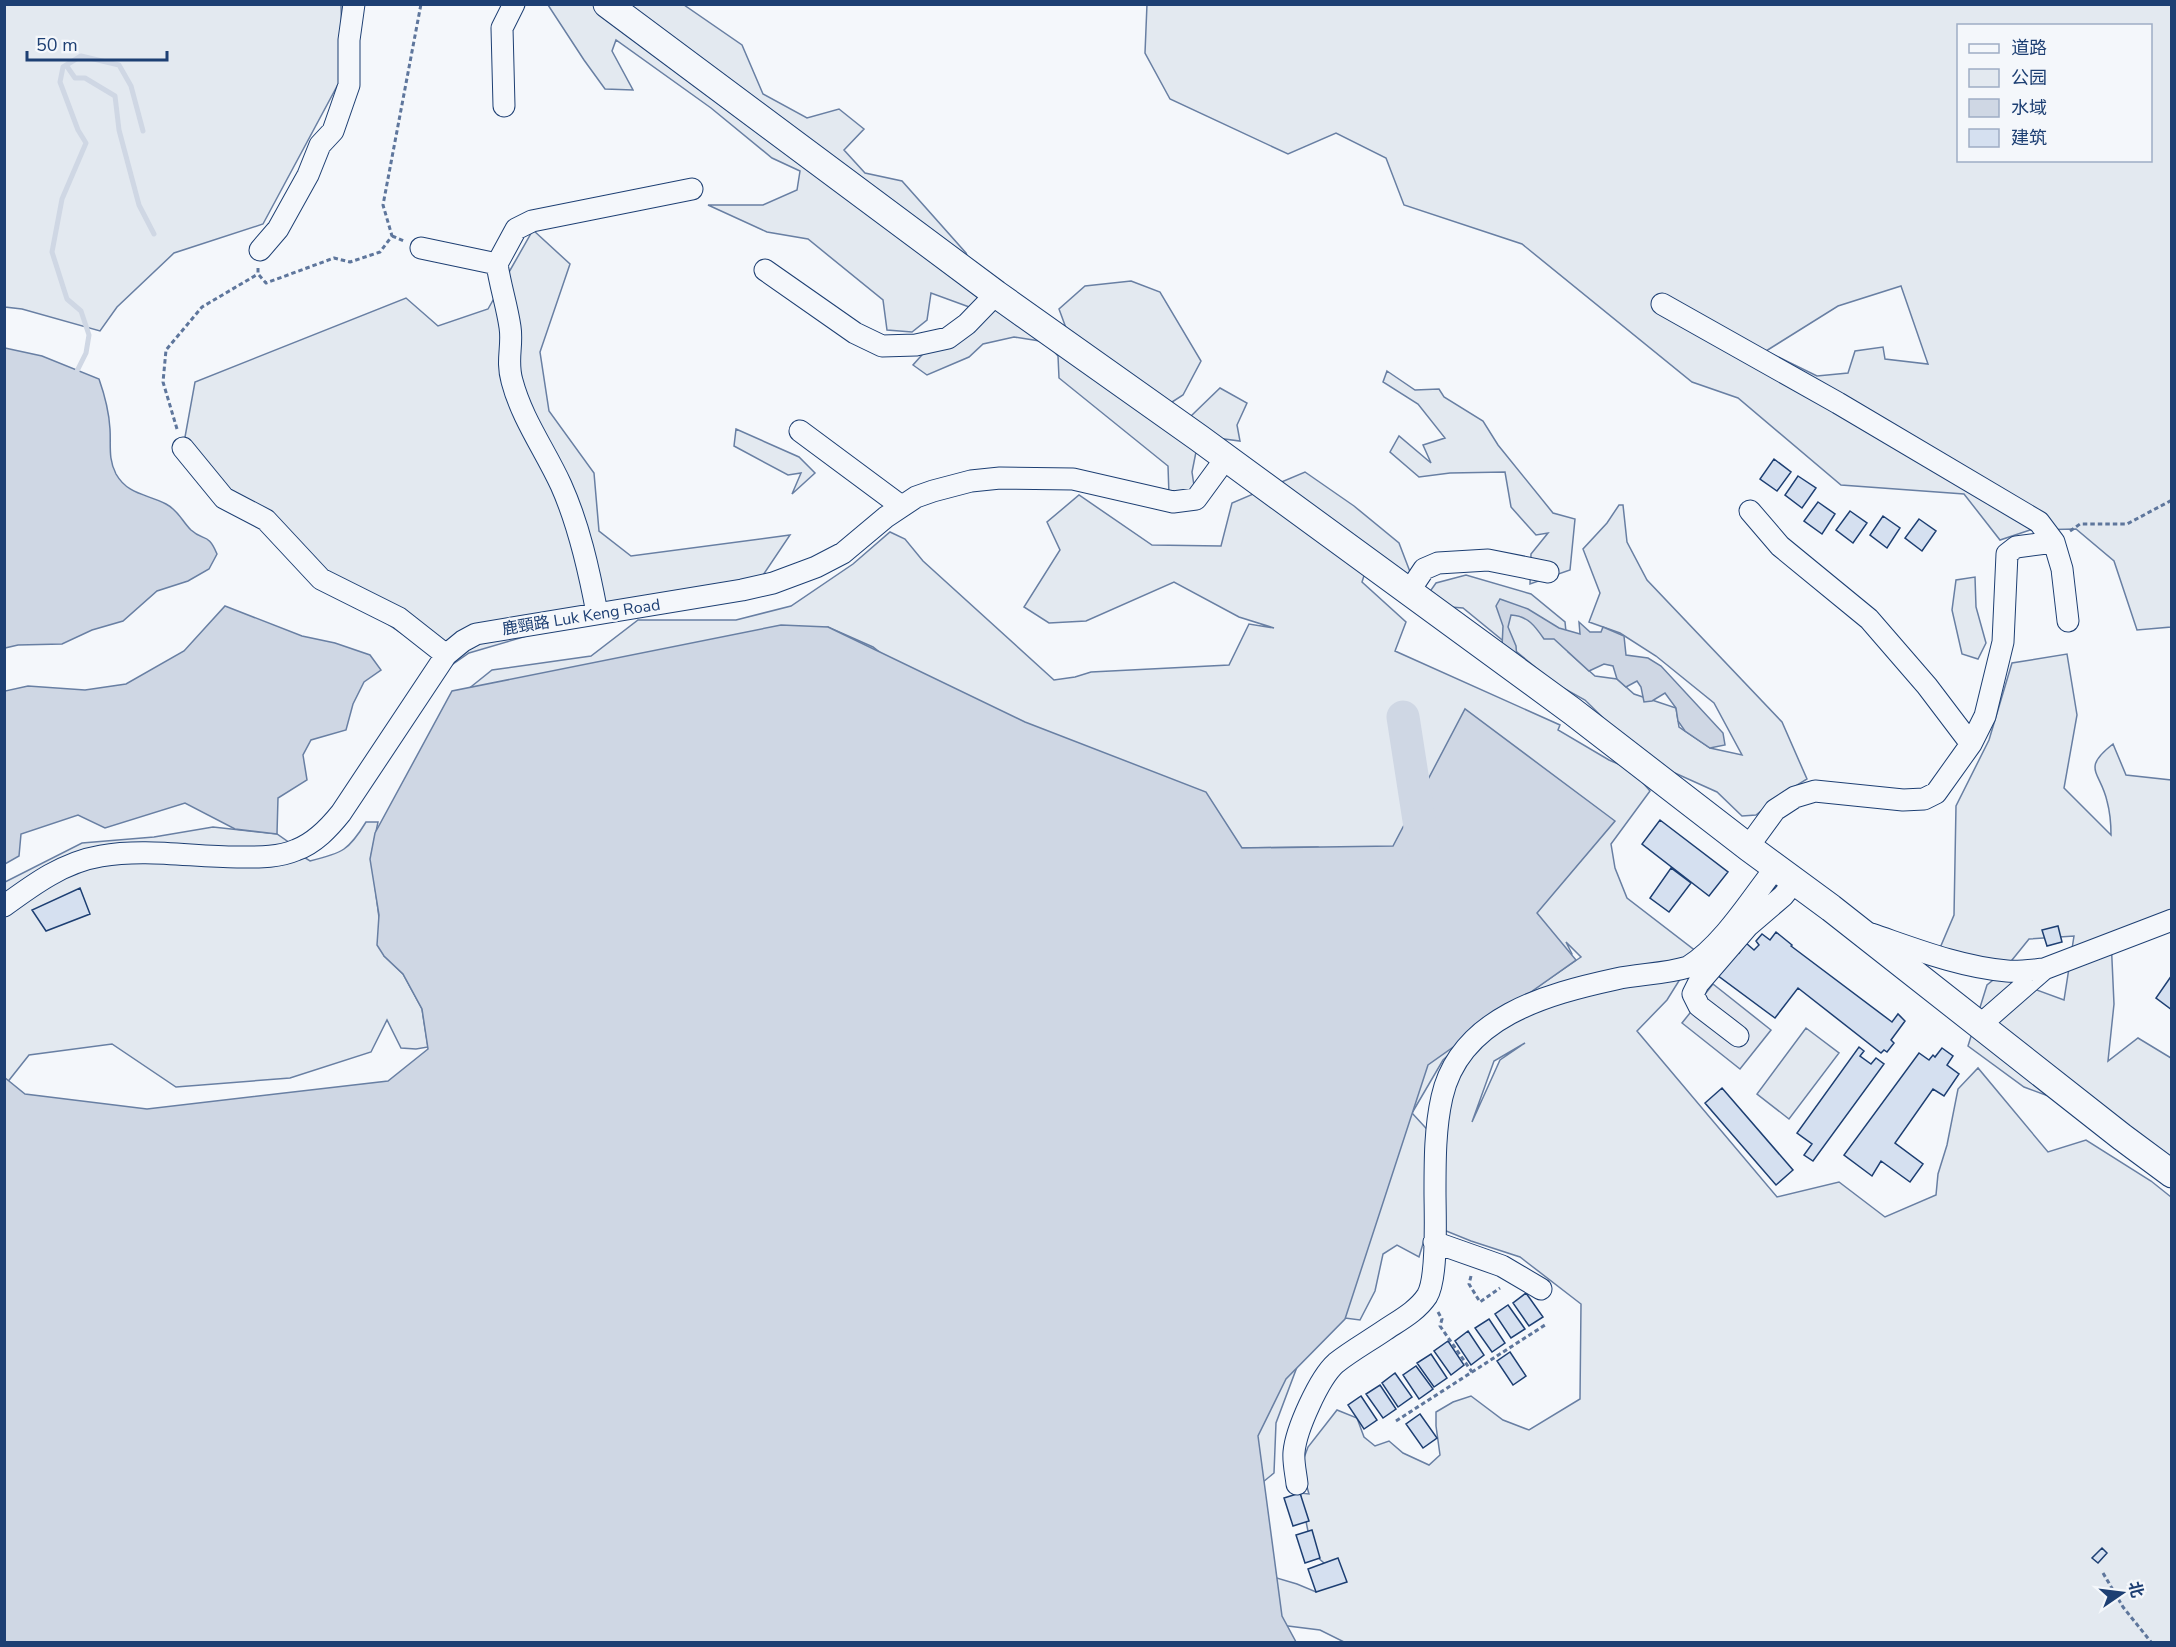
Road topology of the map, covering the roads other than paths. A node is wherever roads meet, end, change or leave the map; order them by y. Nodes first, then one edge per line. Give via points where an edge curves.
1 (354, 4) edge
2 (514, 4) edge
3 (607, 4) edge
4 (504, 106) dead end
5 (692, 189) dead end
6 (421, 248) dead end
7 (260, 250) road end
8 (497, 264) junction
9 (765, 270) dead end
10 (996, 294) junction
11 (1662, 304) dead end
12 (801, 431) dead end
13 (183, 448) road end
14 (1226, 458) junction
15 (901, 506) junction
16 (1750, 512) dead end
17 (2054, 542) junction
18 (1548, 572) dead end
19 (1408, 592) junction
20 (597, 613) junction
21 (2068, 621) dead end
22 (446, 655) junction
23 (1971, 744) junction
24 (1748, 847) junction
25 (1786, 874) junction
26 (4, 906) edge
27 (2172, 920) edge
28 (1859, 930) junction
29 (2044, 969) junction
30 (1980, 1024) junction
31 (1738, 1036) dead end
32 (2172, 1174) edge
33 (1434, 1242) junction
34 (1541, 1289) dead end
35 (1297, 1484) dead end

1 - 7 street via 349,85 333,131 320,146 278,229
2 - 4 street via 502,28
3 - 10 main road
5 - 8 street via 532,221 516,229
6 - 8 street
8 - 20 street via 510,327 508,361 512,382 562,488 586,562
9 - 10 street via 855,333 882,346 916,345 948,338
10 - 14 main road
11 - 17 street via 2039,522
12 - 15 street
13 - 22 street via 225,498 266,520 321,579 399,618
14 - 15 street, 鹿頸路 Luk Keng Road via 1196,499 1173,502 1073,480 1000,478 951,485
14 - 19 main road
15 - 20 street, 鹿頸路 Luk Keng Road via 843,553 794,576 742,590
16 - 23 street via 1780,546 1869,619
17 - 21 street via 2062,569
17 - 23 street via 2016,547 2007,554 2003,642 1985,716
18 - 19 street via 1488,560 1438,563 1424,568
19 - 24 main road via 1572,711
20 - 22 street, 鹿頸路 Luk Keng Road via 484,632 463,641
22 - 26 street, 鹿頸路 Luk Keng Road via 335,820 303,847 266,857 100,856 59,870
23 - 24 street via 1936,793 1924,799 1815,791 1795,797 1775,810
24 - 25 main road
25 - 28 main road
25 - 31 street via 1783,897 1748,926 1693,994 1699,1006
25 - 33 street via 1688,967 1589,985 1530,1003 1492,1023 1469,1045 1453,1067 1442,1095 1436,1133
27 - 29 street
28 - 29 street via 1976,967 2009,971
28 - 30 main road
29 - 30 street
30 - 32 main road
33 - 34 street via 1502,1266
33 - 35 street via 1428,1294 1418,1308 1335,1364 1321,1380 1298,1435 1294,1453

